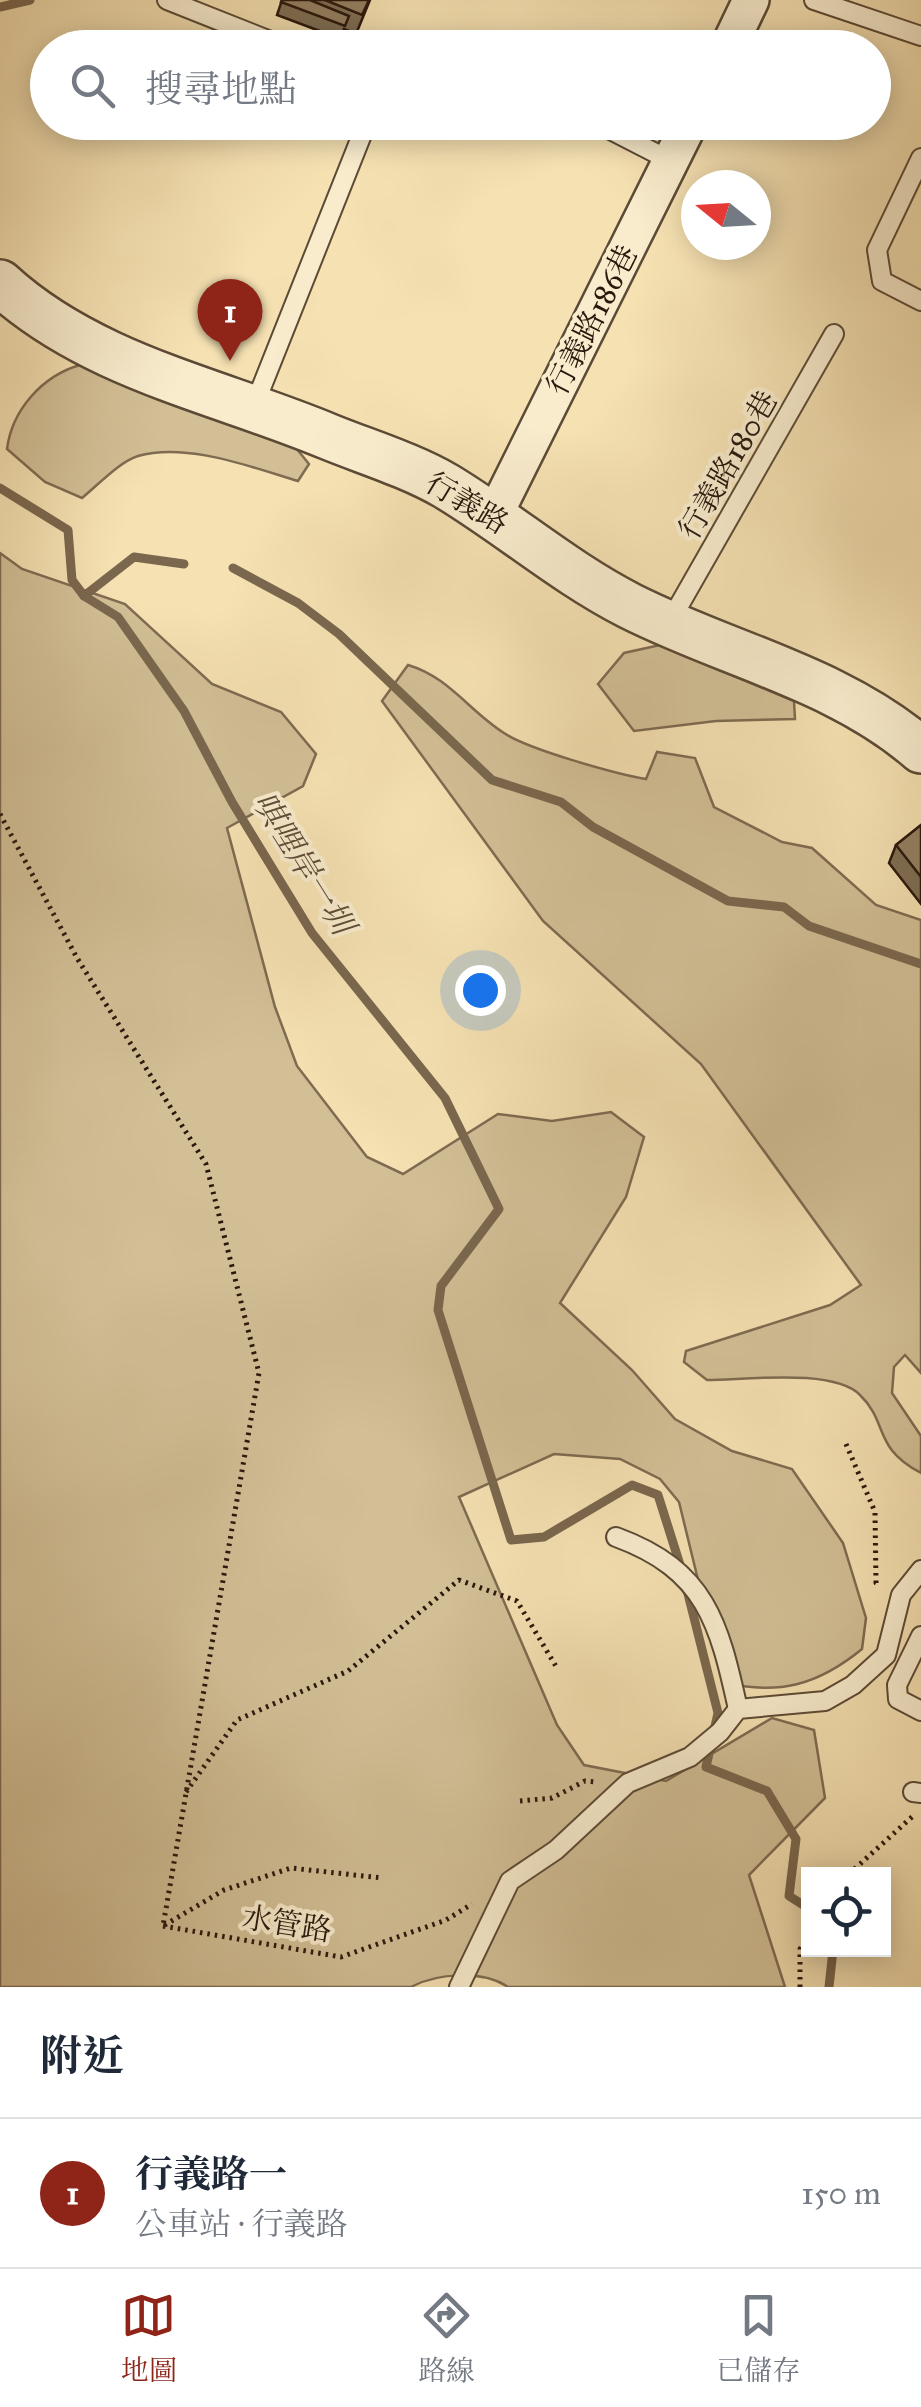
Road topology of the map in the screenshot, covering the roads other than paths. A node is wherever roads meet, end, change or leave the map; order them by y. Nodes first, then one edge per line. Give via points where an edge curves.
1 (167, 0) edge
2 (752, 0) edge
3 (814, 0) edge
4 (243, 30) edge
5 (737, 30) edge
6 (921, 36) edge
7 (360, 140) edge
8 (630, 140) edge
9 (681, 140) edge
10 (921, 158) edge
11 (671, 161) junction
12 (0, 283) edge
13 (921, 300) edge
14 (834, 334) dead end
15 (254, 406) junction
16 (493, 518) junction
17 (669, 624) junction
18 (921, 750) edge
19 (616, 1537) dead end
20 (921, 1570) edge
21 (921, 1636) edge
22 (738, 1709) junction
23 (921, 1710) edge
24 (459, 1987) edge

1 - 4 lane
2 - 5 street
3 - 6 lane
7 - 15 lane
8 - 11 lane
9 - 11 street, 行義路186巷
10 - 13 lane via 878,250 882,280
11 - 16 street, 行義路186巷
12 - 15 street, 行義路 via 68,336
14 - 17 lane, 行義路180巷
15 - 16 street, 行義路 via 442,484
16 - 17 street, 行義路
17 - 18 street, 行義路 via 852,700
19 - 22 lane via 651,1550 714,1615
20 - 22 lane via 900,1596 886,1655 853,1685 826,1701
21 - 23 lane via 897,1685 898,1699
22 - 24 lane via 690,1756 628,1783 556,1850 509,1882

